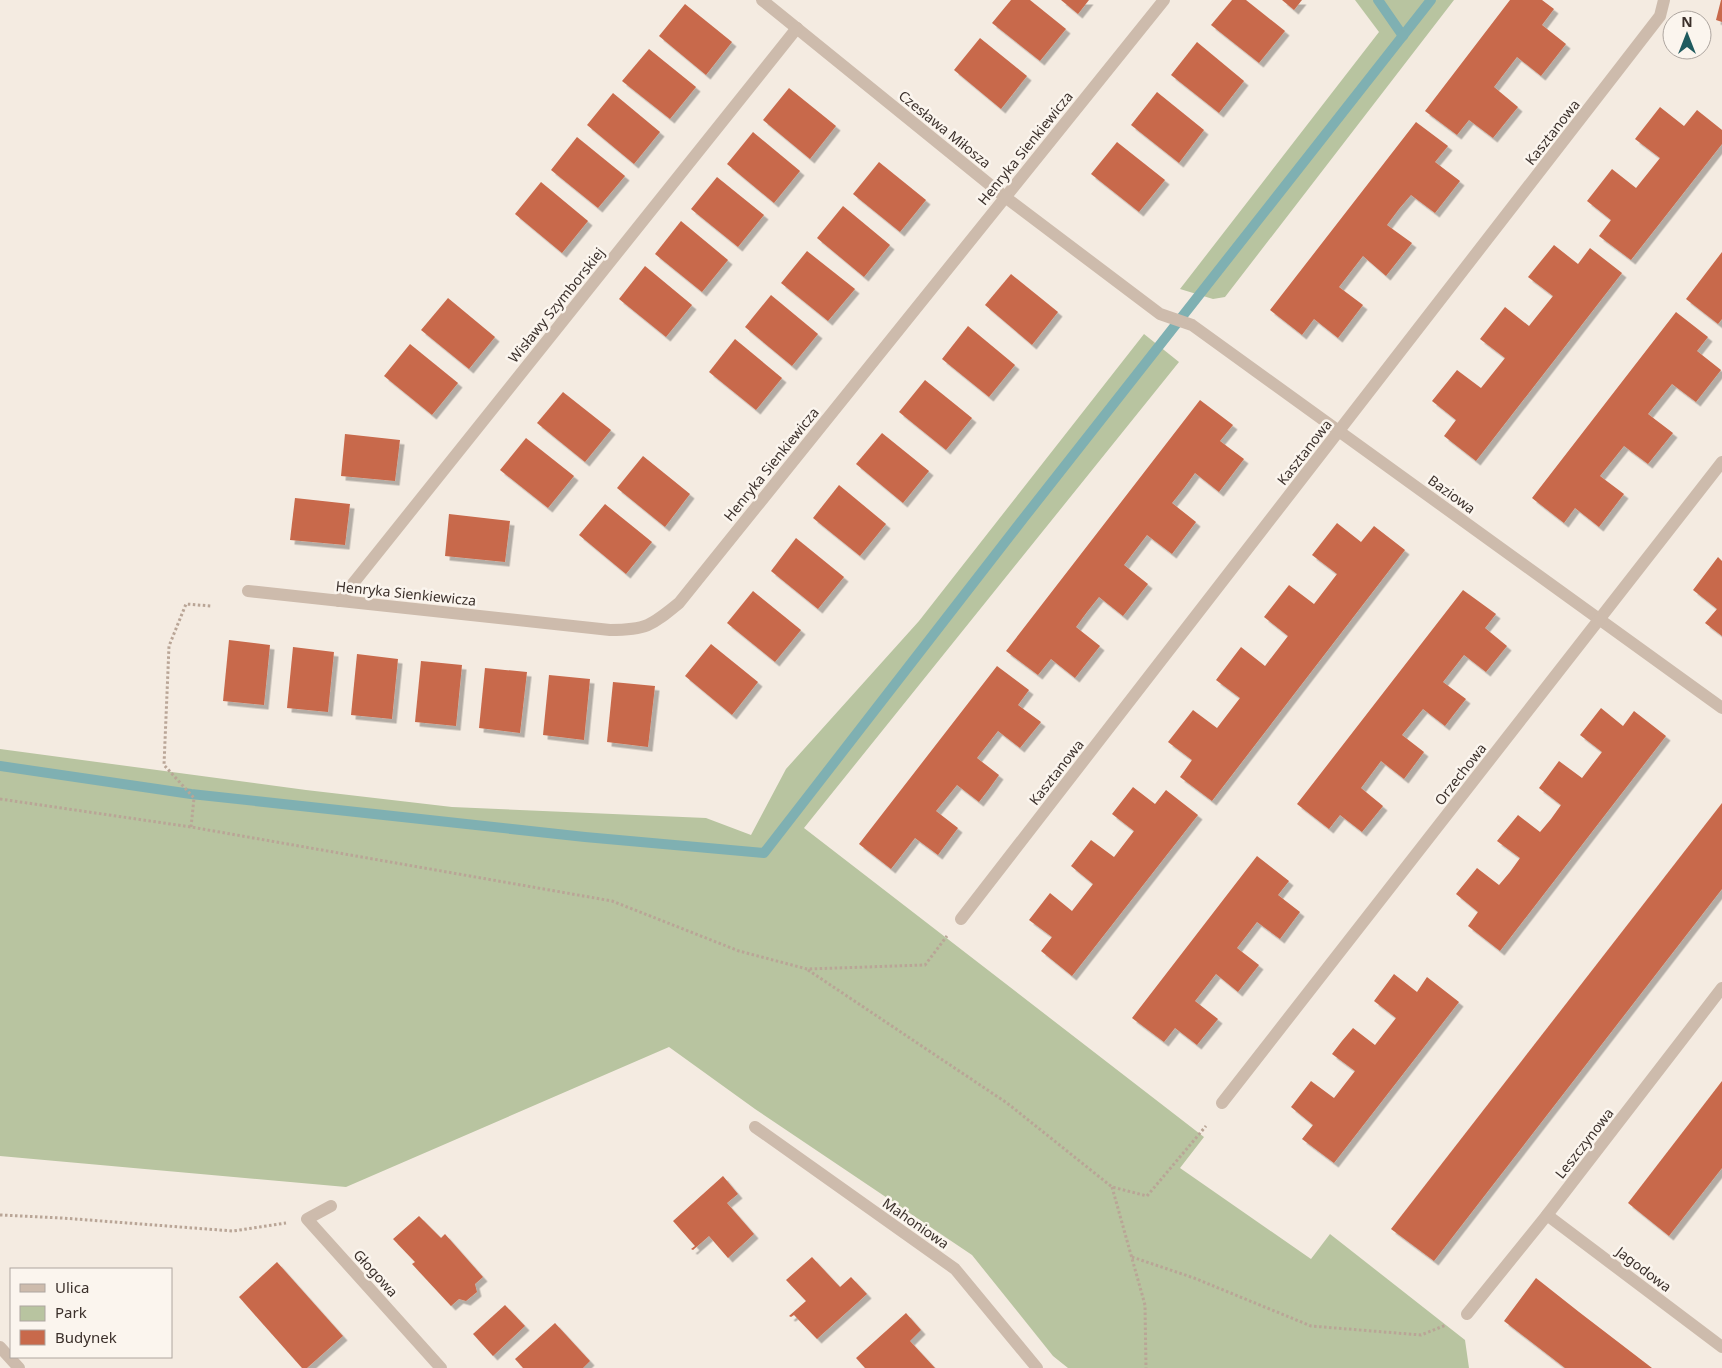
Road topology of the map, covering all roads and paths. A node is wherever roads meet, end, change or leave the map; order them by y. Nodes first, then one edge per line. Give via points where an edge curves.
1 (762, 0) edge
2 (1164, 0) edge
3 (1664, 0) edge
4 (797, 28) junction
5 (1005, 197) junction
6 (1160, 314) joint
7 (1339, 431) junction
8 (1722, 462) edge
9 (248, 591) dead end
10 (339, 601) junction
11 (211, 606) dead end
12 (1599, 619) junction
13 (1722, 708) edge
14 (0, 799) edge
15 (191, 827) junction
16 (961, 919) dead end
17 (949, 934) dead end
18 (807, 969) junction
19 (1722, 988) edge
20 (1222, 1103) dead end
21 (755, 1126) dead end
22 (1206, 1126) dead end
23 (1112, 1187) junction
24 (330, 1206) dead end
25 (0, 1215) edge
26 (1547, 1215) junction
27 (307, 1219) junction
28 (1132, 1257) junction
29 (1467, 1314) joint
30 (0, 1347) edge
31 (1722, 1347) edge
32 (19, 1368) edge
33 (441, 1368) edge
34 (1037, 1368) edge
35 (1146, 1368) edge

1 - 4 street, Czesława Miłosza
2 - 5 street, Henryka Sienkiewicza
3 - 7 street, Kasztanowa via 1660,16
4 - 5 street, Czesława Miłosza
4 - 10 street, Wisławy Szymborskiej
5 - 6 street, Czesława Miłosza
5 - 10 street, Henryka Sienkiewicza via 679,603 655,623 633,630 610,630
6 - 7 street, Baziowa via 1192,325
7 - 12 street, Baziowa
7 - 16 street, Kasztanowa
8 - 12 street, Orzechowa
9 - 10 street, Henryka Sienkiewicza
11 - 15 path via 186,604 169,646 164,765 194,798
12 - 13 street, Baziowa
12 - 20 street, Orzechowa
14 - 15 path
15 - 18 path via 612,900 739,951
17 - 18 path via 925,965
18 - 23 path via 1007,1103
19 - 26 street, Leszczynowa
21 - 34 street, Mahoniowa via 955,1268
22 - 23 path via 1147,1196
23 - 28 path
24 - 27 street
25 - 27 path via 233,1231
26 - 29 street, Leszczynowa
26 - 31 street, Jagodowa
27 - 33 street, Głogowa
28 - 29 path via 1194,1278 1311,1326 1421,1335
28 - 35 path via 1145,1305
30 - 32 street

